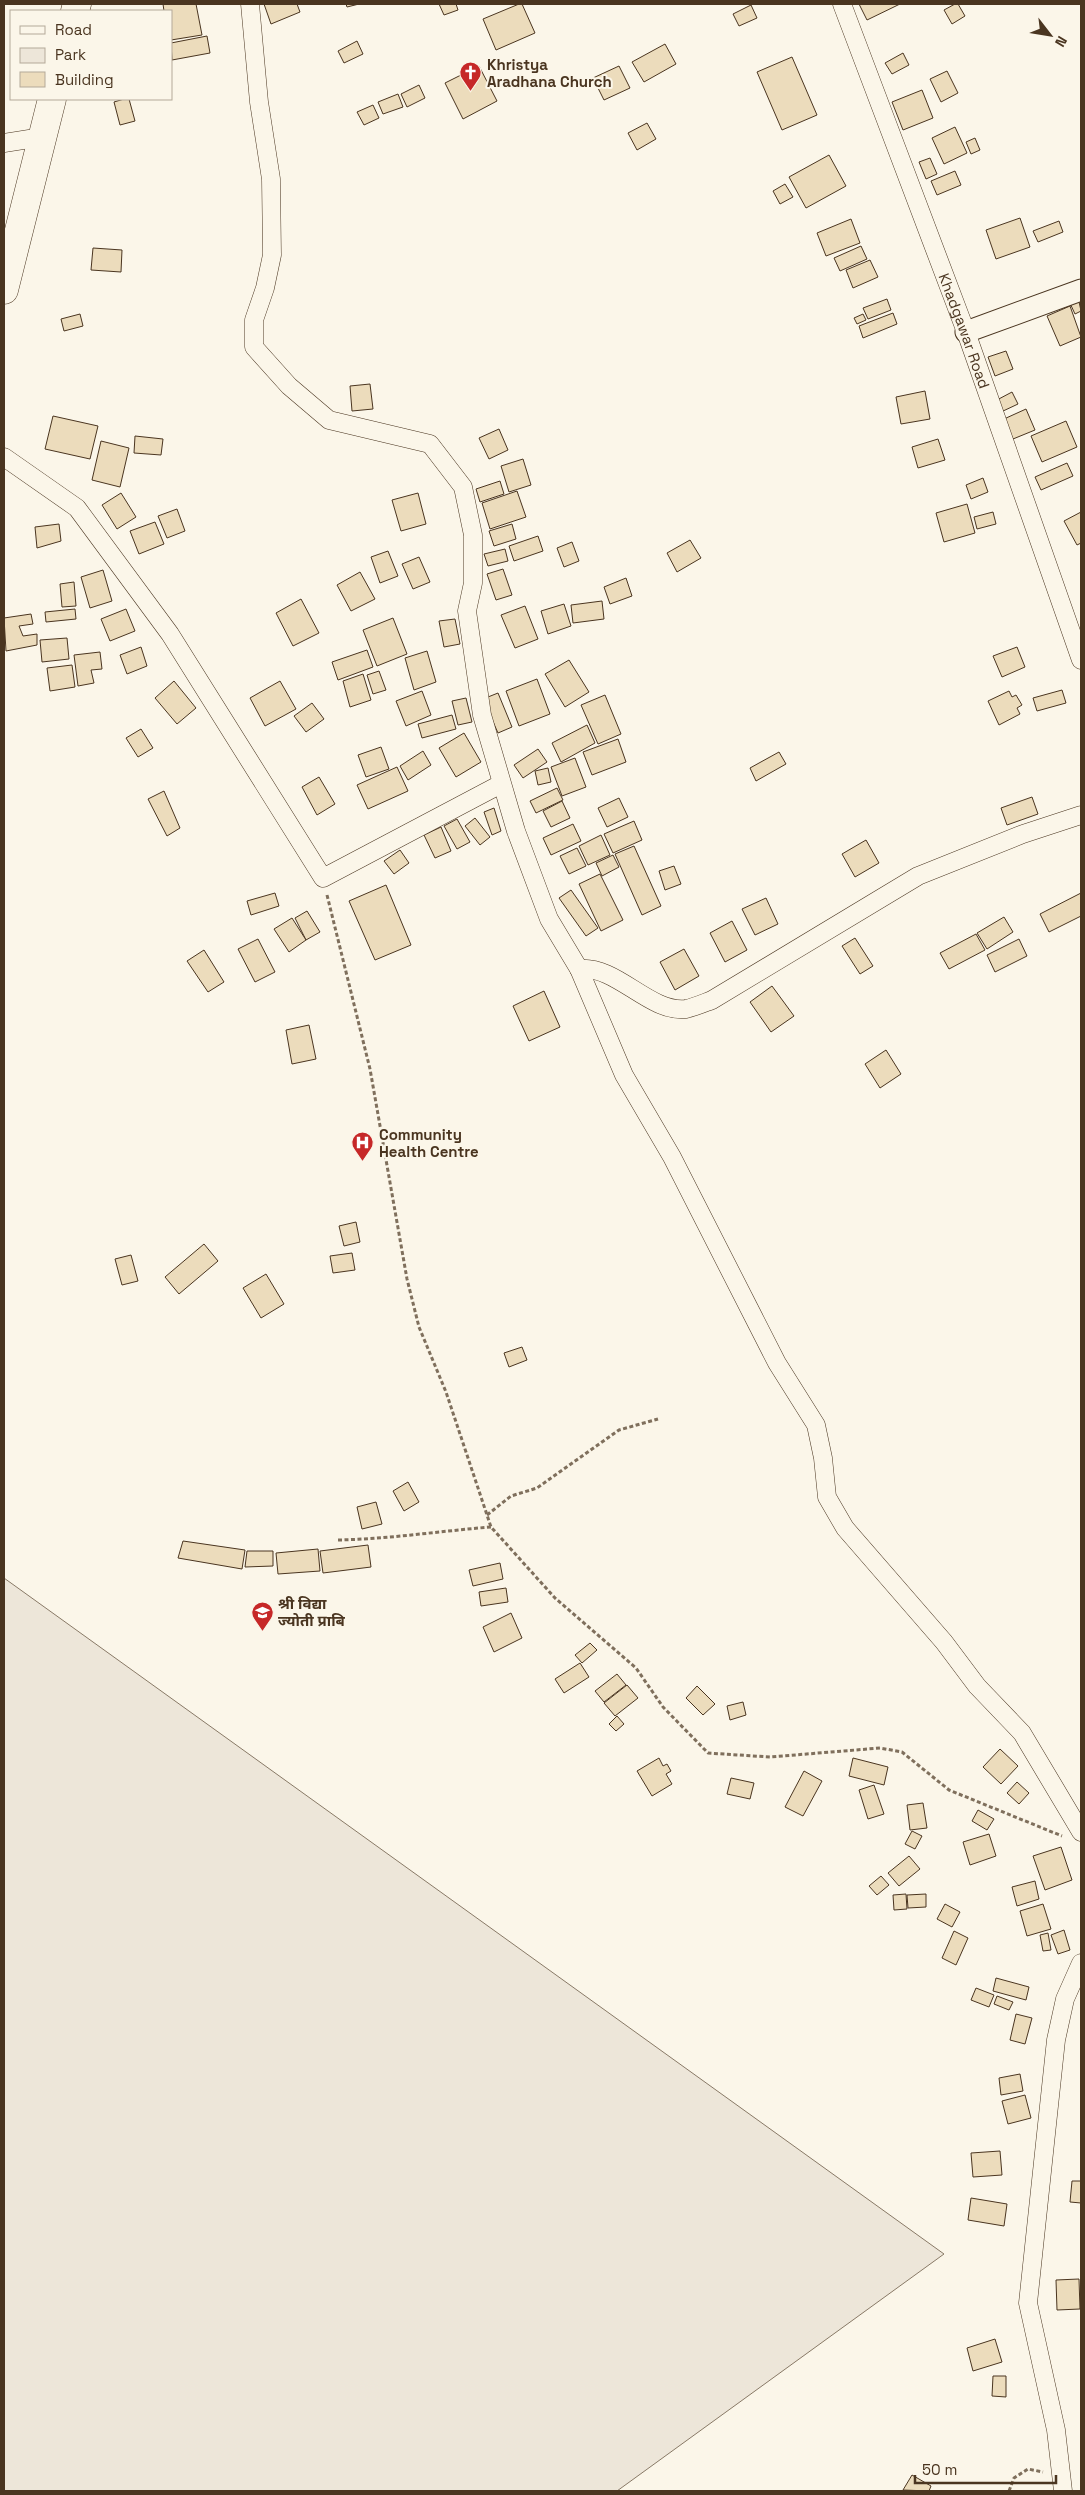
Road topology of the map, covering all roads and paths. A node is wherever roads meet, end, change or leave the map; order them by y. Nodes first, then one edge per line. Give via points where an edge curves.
1 (250, 4) edge
2 (842, 4) edge
3 (52, 100) edge
4 (42, 137) junction
5 (4, 143) edge
6 (4, 290) edge
7 (1081, 290) edge
8 (966, 332) junction
9 (4, 457) edge
10 (1081, 660) edge
11 (501, 784) junction
12 (1081, 815) edge
13 (323, 878) junction
14 (579, 969) junction
15 (658, 1419) dead end
16 (487, 1515) junction
17 (491, 1528) junction
18 (338, 1540) dead end
19 (1073, 1835) edge
20 (1081, 1963) edge
21 (1062, 2483) edge
22 (1009, 2491) edge

1 - 11 street via 259,102 271,179 272,254 266,288 254,320 254,346 289,386 329,420 430,444 463,487 473,535 473,583 468,620 482,715
2 - 8 street, Khadgawar Road
3 - 4 highway
4 - 5 street
4 - 6 highway
7 - 8 street
8 - 10 street, Khadgawar Road
9 - 13 street via 77,508 170,634
11 - 13 street
11 - 14 street via 550,919
12 - 14 street via 918,876 712,1000 686,1009 668,1007 612,977 588,968
13 - 16 path via 370,1069 407,1279 419,1327 446,1392
14 - 19 street via 624,1075 672,1158 778,1363 816,1425 828,1497 845,1528 944,1642 977,1686 1022,1733
15 - 16 path via 619,1430 537,1488 511,1496
16 - 17 path
17 - 18 path via 385,1539
17 - 19 path via 555,1598 636,1668 663,1707 708,1753 770,1757 880,1748 902,1752 949,1790
20 - 21 street via 1065,1999 1056,2040 1028,2303 1056,2430
21 - 22 path via 1028,2469 1014,2478

